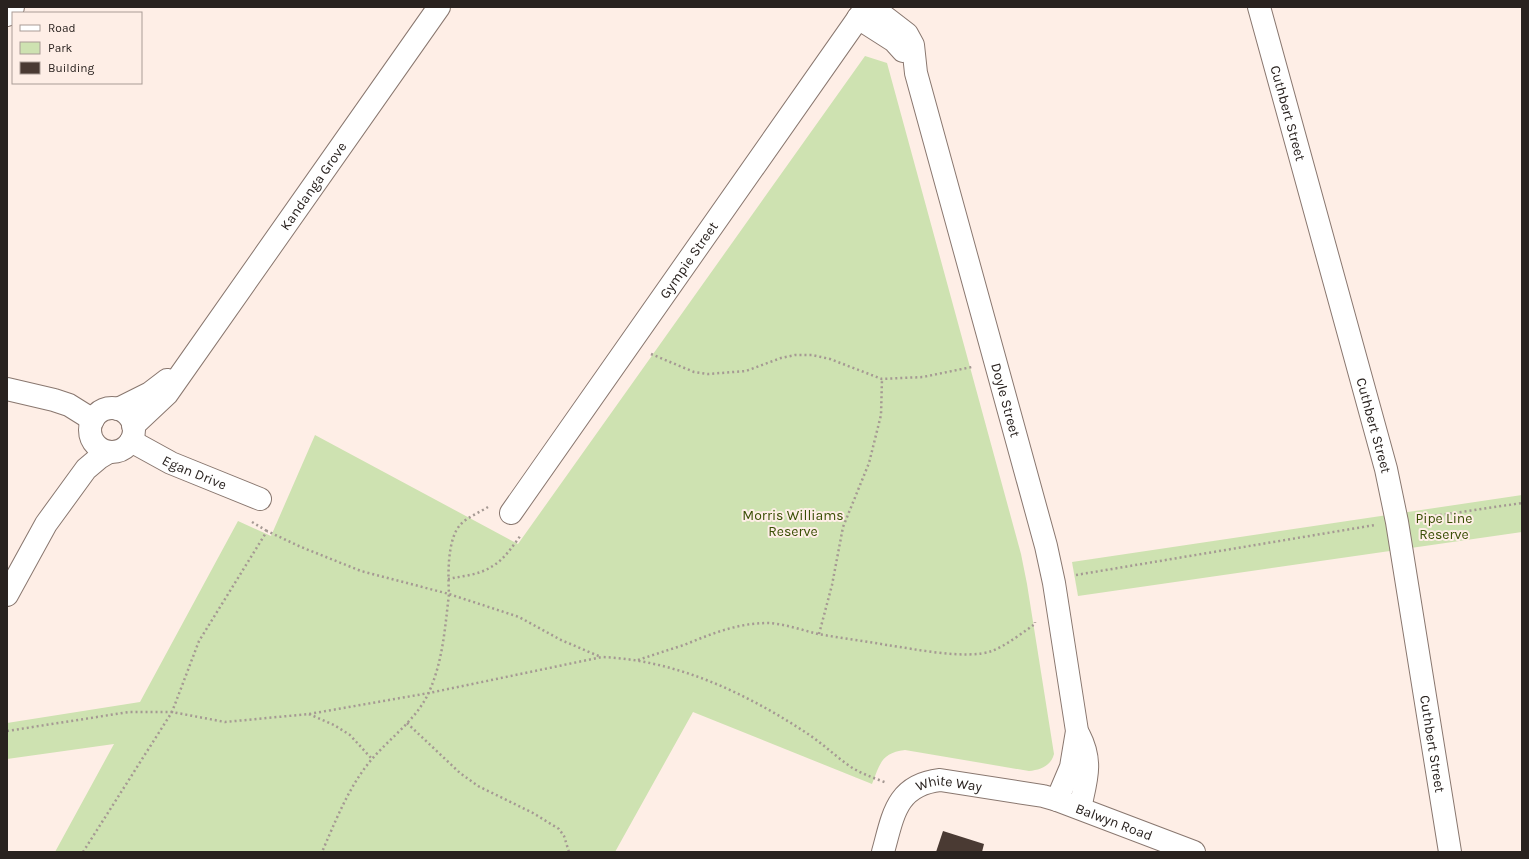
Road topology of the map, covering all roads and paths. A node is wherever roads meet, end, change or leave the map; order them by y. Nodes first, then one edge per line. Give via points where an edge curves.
1 (13, 7) edge
2 (439, 7) edge
3 (1259, 7) edge
4 (866, 11) edge
5 (7, 15) edge
6 (650, 354) dead end
7 (996, 362) junction
8 (187, 365) junction
9 (882, 378) junction
10 (7, 389) edge
11 (118, 409) junction
12 (93, 428) junction
13 (132, 434) junction
14 (109, 452) junction
15 (260, 499) dead end
16 (488, 507) dead end
17 (511, 513) dead end
18 (46, 524) junction
19 (449, 594) junction
20 (7, 595) edge
21 (819, 634) dead end
22 (602, 657) junction
23 (429, 692) junction
24 (172, 712) junction
25 (309, 714) junction
26 (407, 723) junction
27 (7, 731) edge
28 (1077, 731) junction
29 (372, 759) junction
30 (908, 792) junction
31 (1057, 800) junction
32 (1080, 808) junction
33 (83, 852) edge
34 (322, 852) edge
35 (570, 852) edge
36 (883, 852) edge
37 (1194, 852) edge
38 (1450, 852) edge

1 - 5 street
2 - 8 street, Kandanga Grove
3 - 38 street, Cuthbert Street via 1386,469
4 - 7 street, Doyle Street via 902,49 916,73
4 - 17 street, Gympie Street
6 - 9 path via 694,372 708,374 746,371 782,358 812,355
7 - 9 path via 937,375
7 - 28 street, Doyle Street via 1046,546
8 - 11 street, Kandanga Grove via 150,393
8 - 13 street, Kandanga Grove via 167,394
9 - 21 path via 881,415 869,462 843,526 832,585
10 - 12 street via 69,405
11 - 12 street via 111,408 98,414
11 - 13 street via 129,416
12 - 14 street via 99,447
12 - 18 street via 55,497
13 - 14 street via 122,450
13 - 15 street, Egan Drive via 172,463
14 - 18 street via 86,469
16 - 19 path via 461,524 452,541 448,576
18 - 20 street
19 - 22 path via 519,618
19 - 23 path via 438,669
19 - 24 path via 361,571 267,531 199,641
22 - 23 path
22 - 30 path via 638,660 706,679 739,694 805,732 861,773
23 - 25 path
23 - 26 path
24 - 25 path via 225,722
24 - 27 path via 129,712
24 - 33 path
25 - 29 path via 350,735
26 - 29 path
26 - 35 path via 460,774 559,829
28 - 31 street, Doyle Street via 1071,767
28 - 32 street, Doyle Street via 1085,747 1088,761
29 - 34 path via 352,787
30 - 31 street, White Way via 916,786 940,780
30 - 36 street, White Way via 901,799
31 - 32 street, Balwyn Road
32 - 37 street, Balwyn Road

